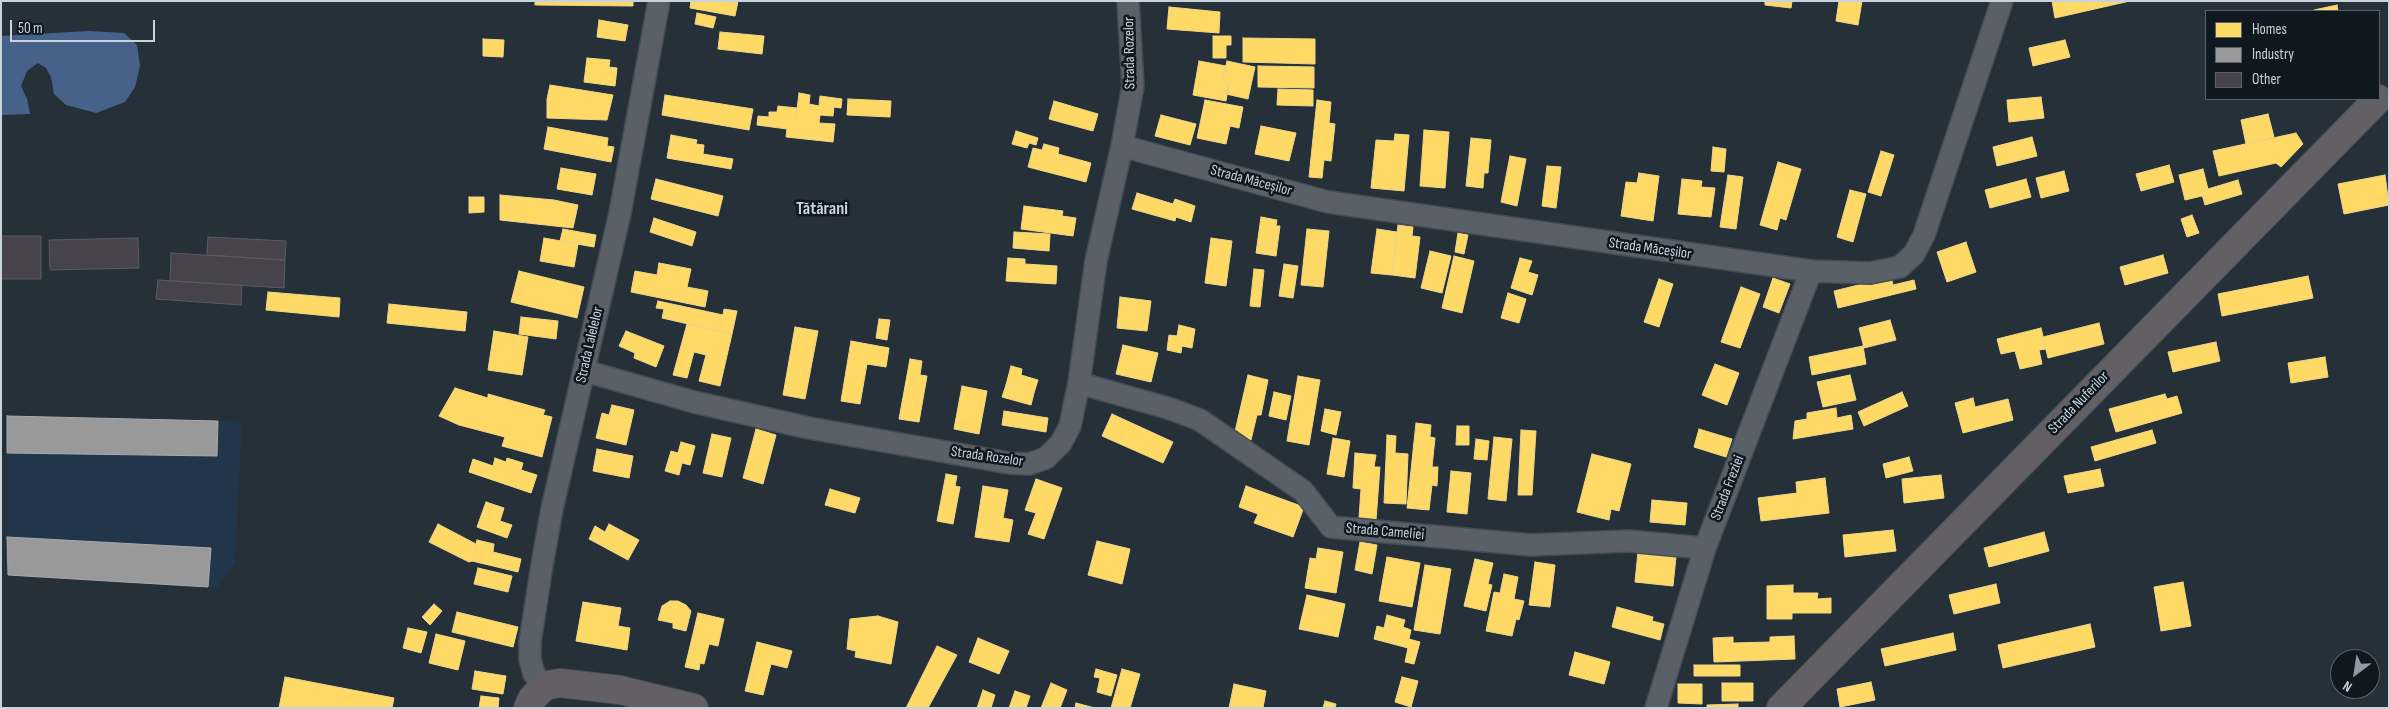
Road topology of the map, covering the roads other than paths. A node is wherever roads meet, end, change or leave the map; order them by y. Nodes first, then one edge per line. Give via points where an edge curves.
1 (658, 1) edge
2 (1128, 1) edge
3 (2002, 1) edge
4 (2389, 87) edge
5 (2380, 96) edge
6 (2376, 100) edge
7 (1122, 146) junction
8 (1811, 271) junction
9 (584, 371) junction
10 (1079, 383) junction
11 (1705, 548) junction
12 (544, 686) junction
13 (528, 708) edge
14 (694, 708) edge
15 (1656, 708) edge
16 (1781, 708) edge

1 - 9 street, Strada Lalelelor via 634,143
2 - 7 street, Strada Rozelor via 1133,86
3 - 8 street, Strada Măceșilor via 1924,235 1914,254 1900,267 1870,273
4 - 5 main road, Strada Nuferilor
6 - 16 main road, Strada Nuferilor
7 - 8 street, Strada Măceșilor via 1328,202
7 - 10 street, Strada Rozelor via 1096,261
8 - 11 street, Strada Freziei
9 - 10 street, Strada Rozelor via 694,402 809,428 1029,464 1046,458 1061,443 1070,426
9 - 12 street, Strada Lalelelor via 552,509 530,642 534,674
10 - 11 street, Strada Cameliei via 1200,420 1303,491 1331,527 1531,545 1628,541
11 - 15 street, Strada Freziei
12 - 13 main road
12 - 14 main road via 560,683 620,690

